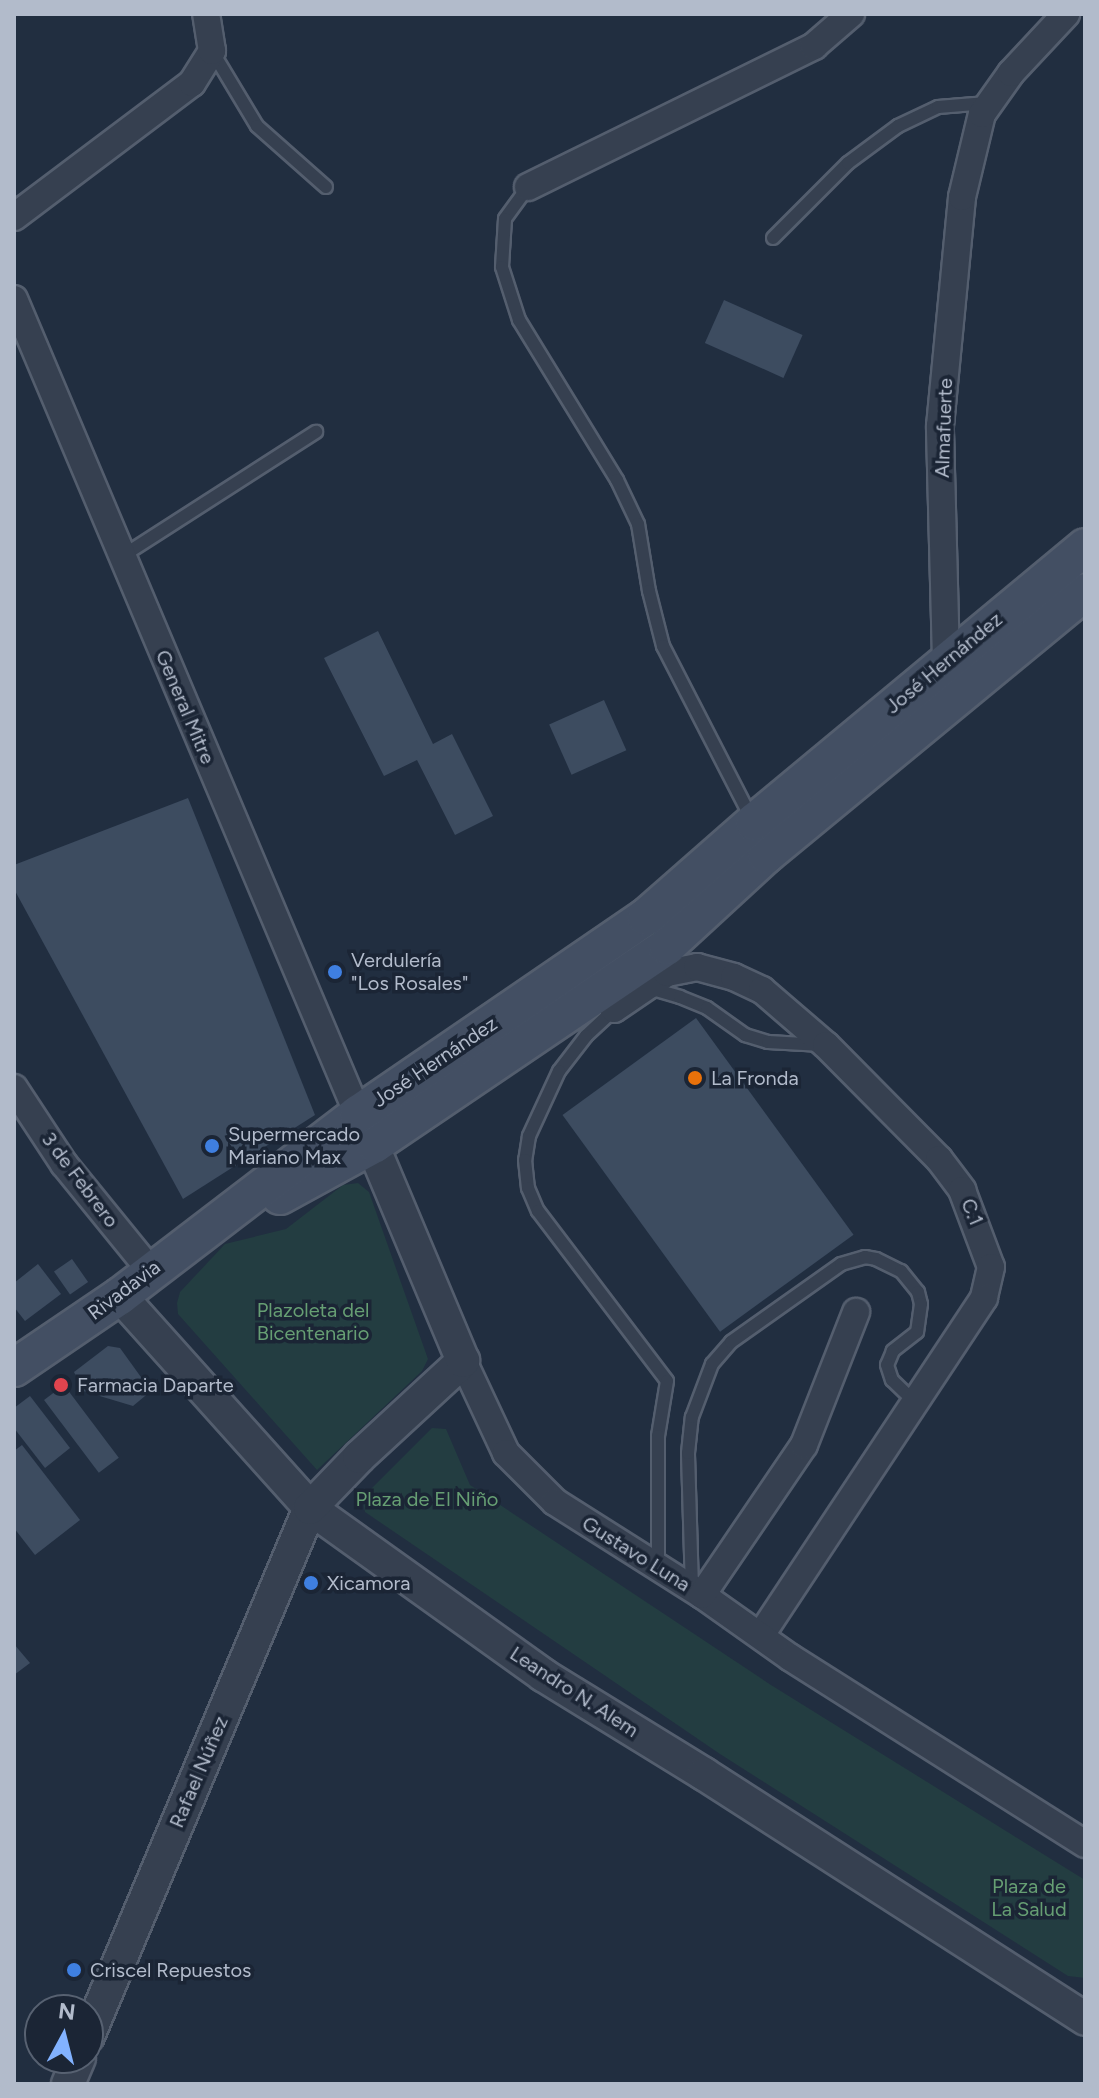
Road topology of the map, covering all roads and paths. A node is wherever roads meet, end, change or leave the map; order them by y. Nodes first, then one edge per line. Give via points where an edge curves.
1 (206, 14) edge
2 (851, 14) edge
3 (1066, 14) edge
4 (212, 51) junction
5 (991, 103) junction
6 (326, 187) dead end
7 (528, 187) joint
8 (14, 217) edge
9 (773, 238) dead end
10 (14, 299) edge
11 (316, 432) dead end
12 (1085, 547) edge
13 (121, 557) junction
14 (1085, 592) edge
15 (946, 660) junction
16 (754, 822) junction
17 (607, 1000) junction
18 (826, 1045) junction
19 (14, 1088) edge
20 (367, 1129) junction
21 (232, 1210) joint
22 (150, 1270) junction
23 (120, 1296) junction
24 (856, 1312) dead end
25 (463, 1361) junction
26 (14, 1368) edge
27 (915, 1402) junction
28 (310, 1508) junction
29 (658, 1569) junction
30 (697, 1592) junction
31 (761, 1635) junction
32 (1085, 1844) edge
33 (104, 1998) edge
34 (1085, 2019) edge

1 - 4 street
2 - 7 street via 814,46
3 - 5 street, Almafuerte via 1011,73
4 - 6 lane via 257,126
4 - 8 street via 192,83
5 - 9 lane via 938,107 898,126 848,163
5 - 15 street, Almafuerte via 982,114 962,197 940,426
7 - 16 lane via 505,219 502,267 519,320 617,480 638,524 663,646
10 - 13 street, General Mitre
11 - 13 lane
12 - 15 main road, José Hernández
13 - 20 street, General Mitre
14 - 17 main road, José Hernández via 766,855
15 - 16 main road, José Hernández
16 - 20 main road, José Hernández via 646,917
17 - 18 lane via 656,990 707,1008 745,1035 768,1042
17 - 18 street, C.1 via 667,973 697,967 713,970 762,990
17 - 20 main road, José Hernández
17 - 29 lane via 559,1071 529,1136 525,1160 528,1188 538,1211 667,1381 658,1436
18 - 27 street, C.1 via 939,1159 962,1190 991,1267 984,1298
19 - 22 street, 3 de Febrero via 64,1164
20 - 21 main road, José Hernández via 276,1198
20 - 25 street, Gustavo Luna
21 - 22 main road, Rivadavia
22 - 23 main road, Rivadavia
23 - 26 main road, Rivadavia
23 - 28 street, Leandro N. Alem
24 - 30 street via 804,1445
25 - 28 street
25 - 29 street, Gustavo Luna via 506,1453 555,1502
27 - 30 lane via 892,1380 887,1365 893,1351 912,1339 921,1324 918,1292 901,1271 876,1259 841,1264 731,1342 712,1364 692,1417 688,1453
27 - 31 street, C.1
28 - 33 street, Rafael Núñez
28 - 34 street, Leandro N. Alem via 543,1675
29 - 30 street, Gustavo Luna
30 - 31 street, Gustavo Luna
31 - 32 street, Gustavo Luna

